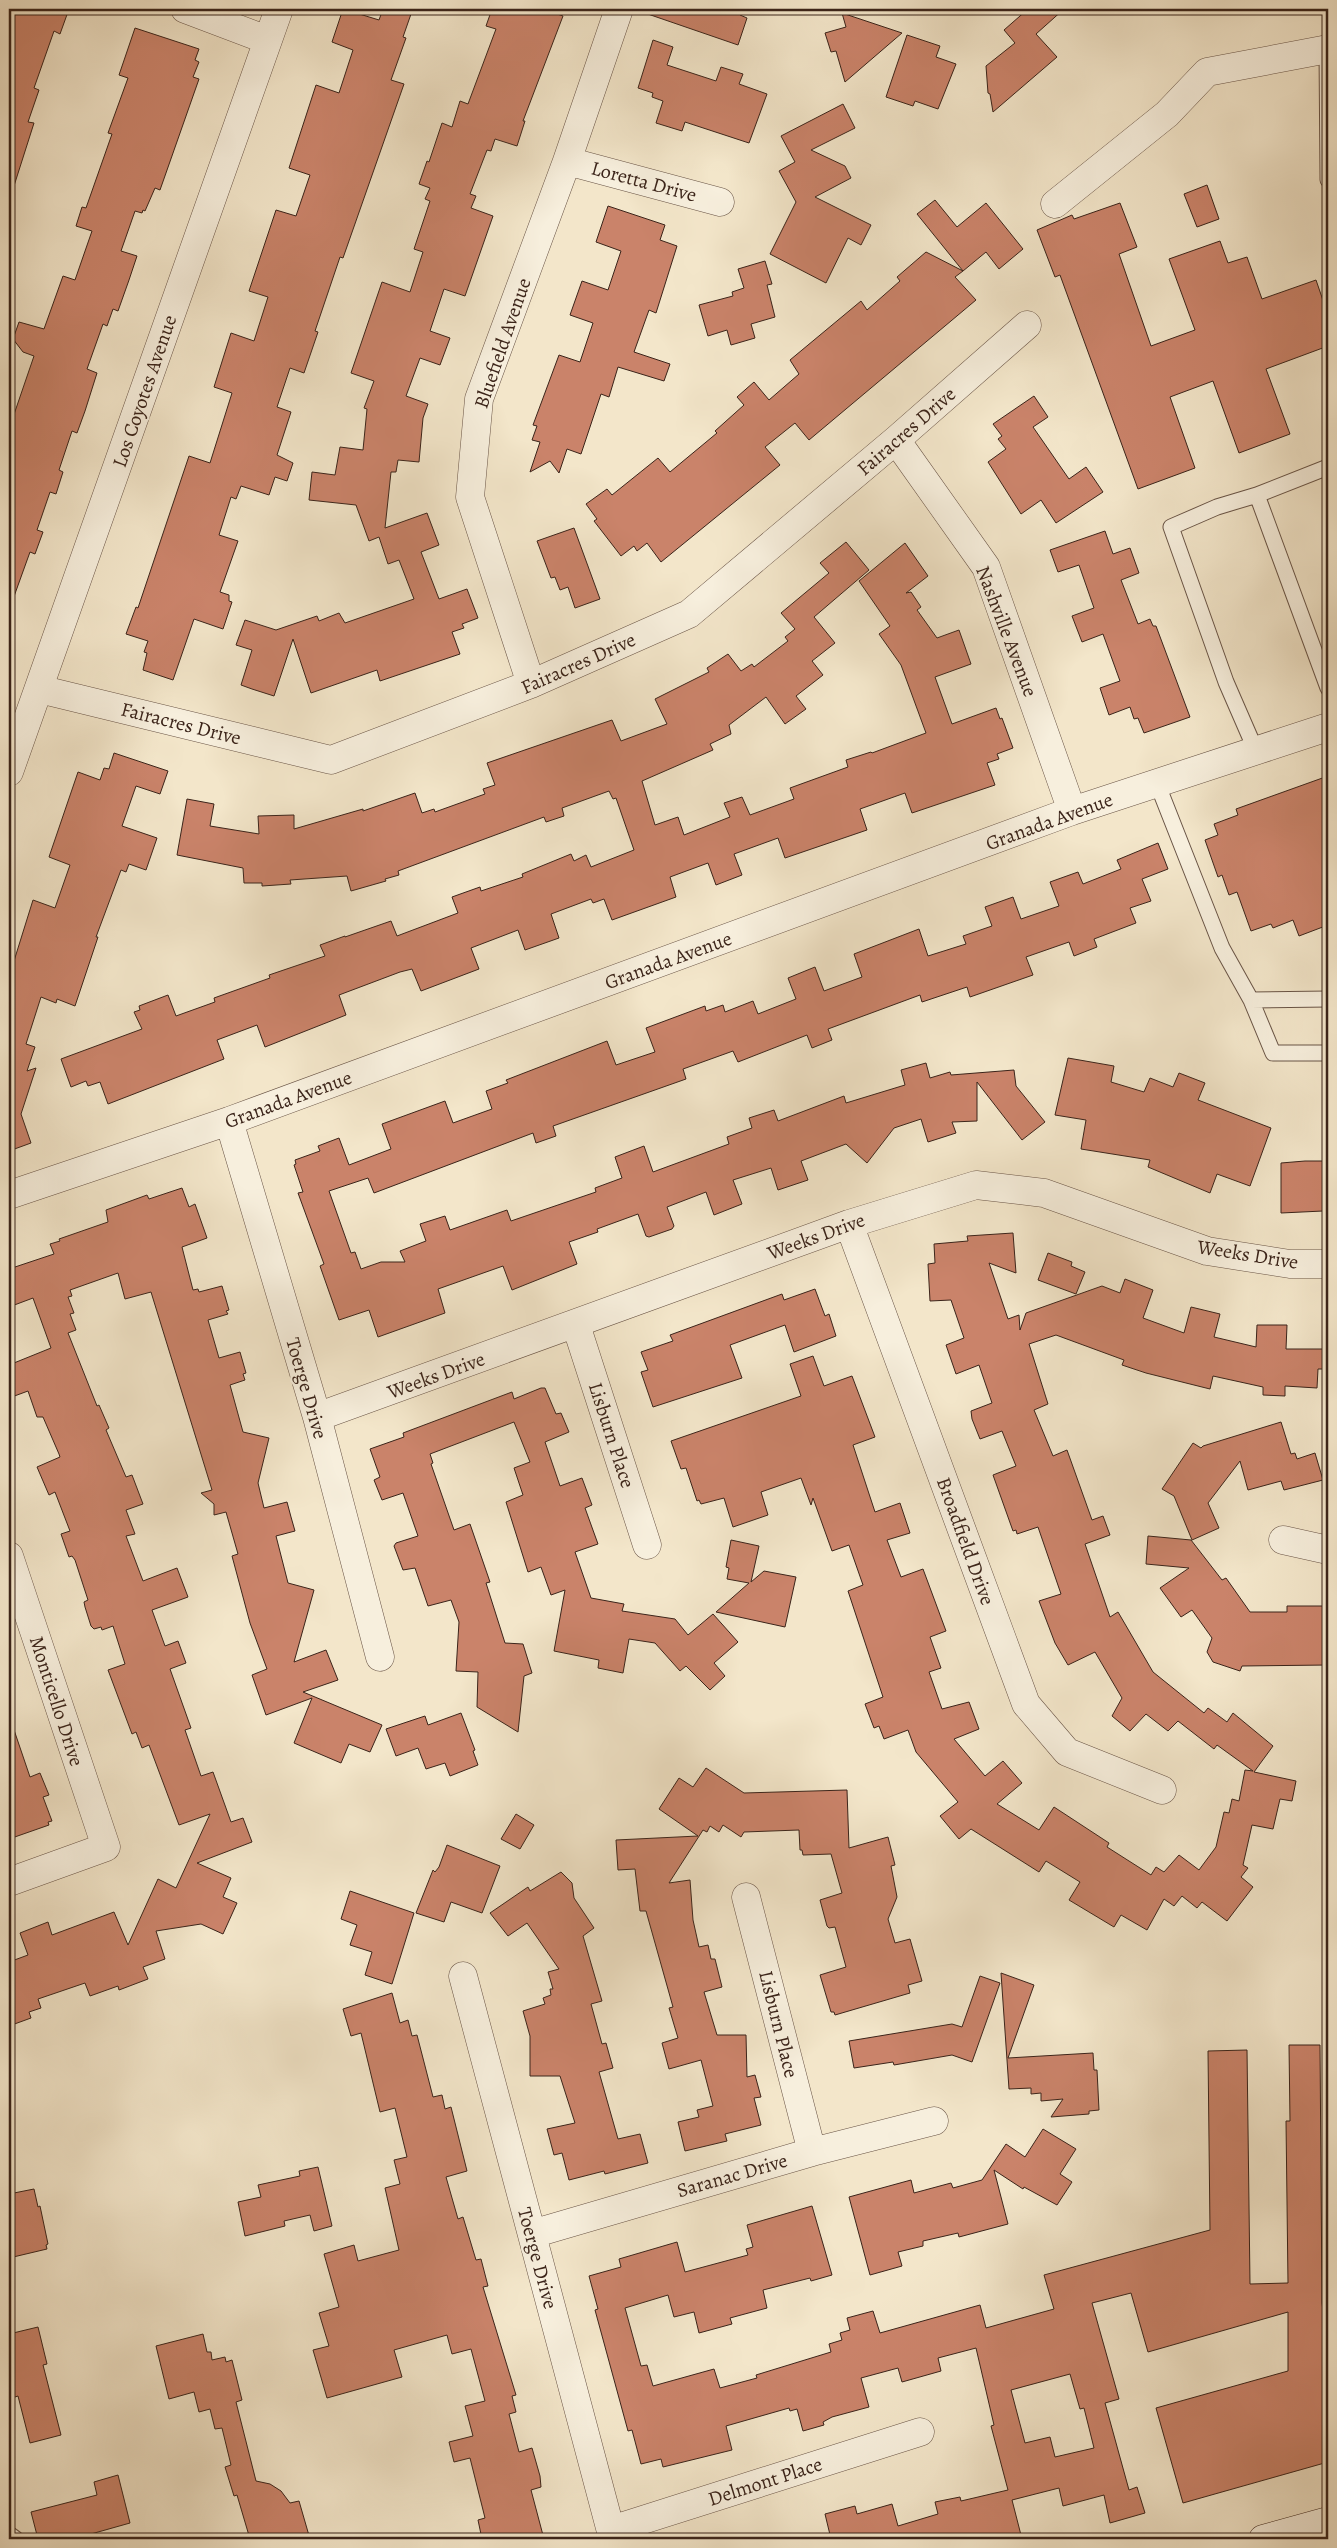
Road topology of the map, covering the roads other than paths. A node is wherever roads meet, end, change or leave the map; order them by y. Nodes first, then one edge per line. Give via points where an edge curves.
1 (185, 9) edge
2 (279, 9) edge
3 (619, 9) edge
4 (268, 40) junction
5 (1328, 49) edge
6 (567, 161) junction
7 (1328, 180) edge
8 (720, 202) dead end
9 (1055, 204) dead end
10 (1027, 325) dead end
11 (896, 440) junction
12 (1328, 467) edge
13 (1257, 494) junction
14 (531, 684) junction
15 (1328, 688) edge
16 (39, 689) junction
17 (1328, 727) edge
18 (1256, 751) junction
19 (9, 772) edge
20 (1157, 783) junction
21 (1072, 811) junction
22 (1328, 999) edge
23 (1251, 1000) junction
24 (1328, 1053) edge
25 (228, 1121) junction
26 (9, 1195) edge
27 (849, 1224) junction
28 (1328, 1264) edge
29 (576, 1324) junction
30 (317, 1417) junction
31 (1283, 1540) dead end
32 (647, 1545) dead end
33 (1328, 1550) edge
34 (9, 1556) edge
35 (380, 1657) dead end
36 (1162, 1790) dead end
37 (9, 1882) edge
38 (746, 1897) dead end
39 (463, 1976) dead end
40 (934, 2120) dead end
41 (812, 2152) junction
42 (532, 2234) junction
43 (920, 2432) dead end
44 (1328, 2521) edge
45 (9, 2534) edge
46 (612, 2535) edge
47 (16, 2539) edge
48 (1263, 2539) edge

1 - 4 street
2 - 4 street, Los Coyotes Avenue
3 - 6 street, Bluefield Avenue
4 - 16 street, Los Coyotes Avenue
5 - 7 lane
5 - 9 street via 1208,72 1167,114
6 - 8 street, Loretta Drive
6 - 14 street, Bluefield Avenue via 479,399 470,497
10 - 11 street, Fairacres Drive
11 - 14 street, Fairacres Drive via 688,614
11 - 21 street, Nashville Avenue via 986,567
12 - 13 lane
13 - 15 lane
13 - 18 lane via 1171,527 1226,682
14 - 16 street, Fairacres Drive via 331,760
16 - 19 street, Los Coyotes Avenue
17 - 18 street, Granada Avenue
18 - 20 street, Granada Avenue
20 - 21 street, Granada Avenue
20 - 23 lane via 1222,948
21 - 25 street, Granada Avenue
22 - 23 lane
23 - 24 lane via 1272,1053
25 - 26 street, Granada Avenue
25 - 30 street, Toerge Drive
27 - 28 street, Weeks Drive via 976,1185 1044,1194 1207,1251 1290,1264
27 - 29 street, Weeks Drive
27 - 36 street, Broadfield Drive via 1026,1704 1067,1752
29 - 30 street, Weeks Drive
29 - 32 street, Lisburn Place
30 - 35 street, Toerge Drive
31 - 33 street
34 - 37 street, Monticello Drive via 106,1847
38 - 41 street, Lisburn Place
39 - 42 street, Toerge Drive
40 - 41 street, Saranac Drive
41 - 42 street, Saranac Drive
42 - 46 street, Toerge Drive
43 - 46 street, Delmont Place
44 - 48 street
45 - 47 lane

